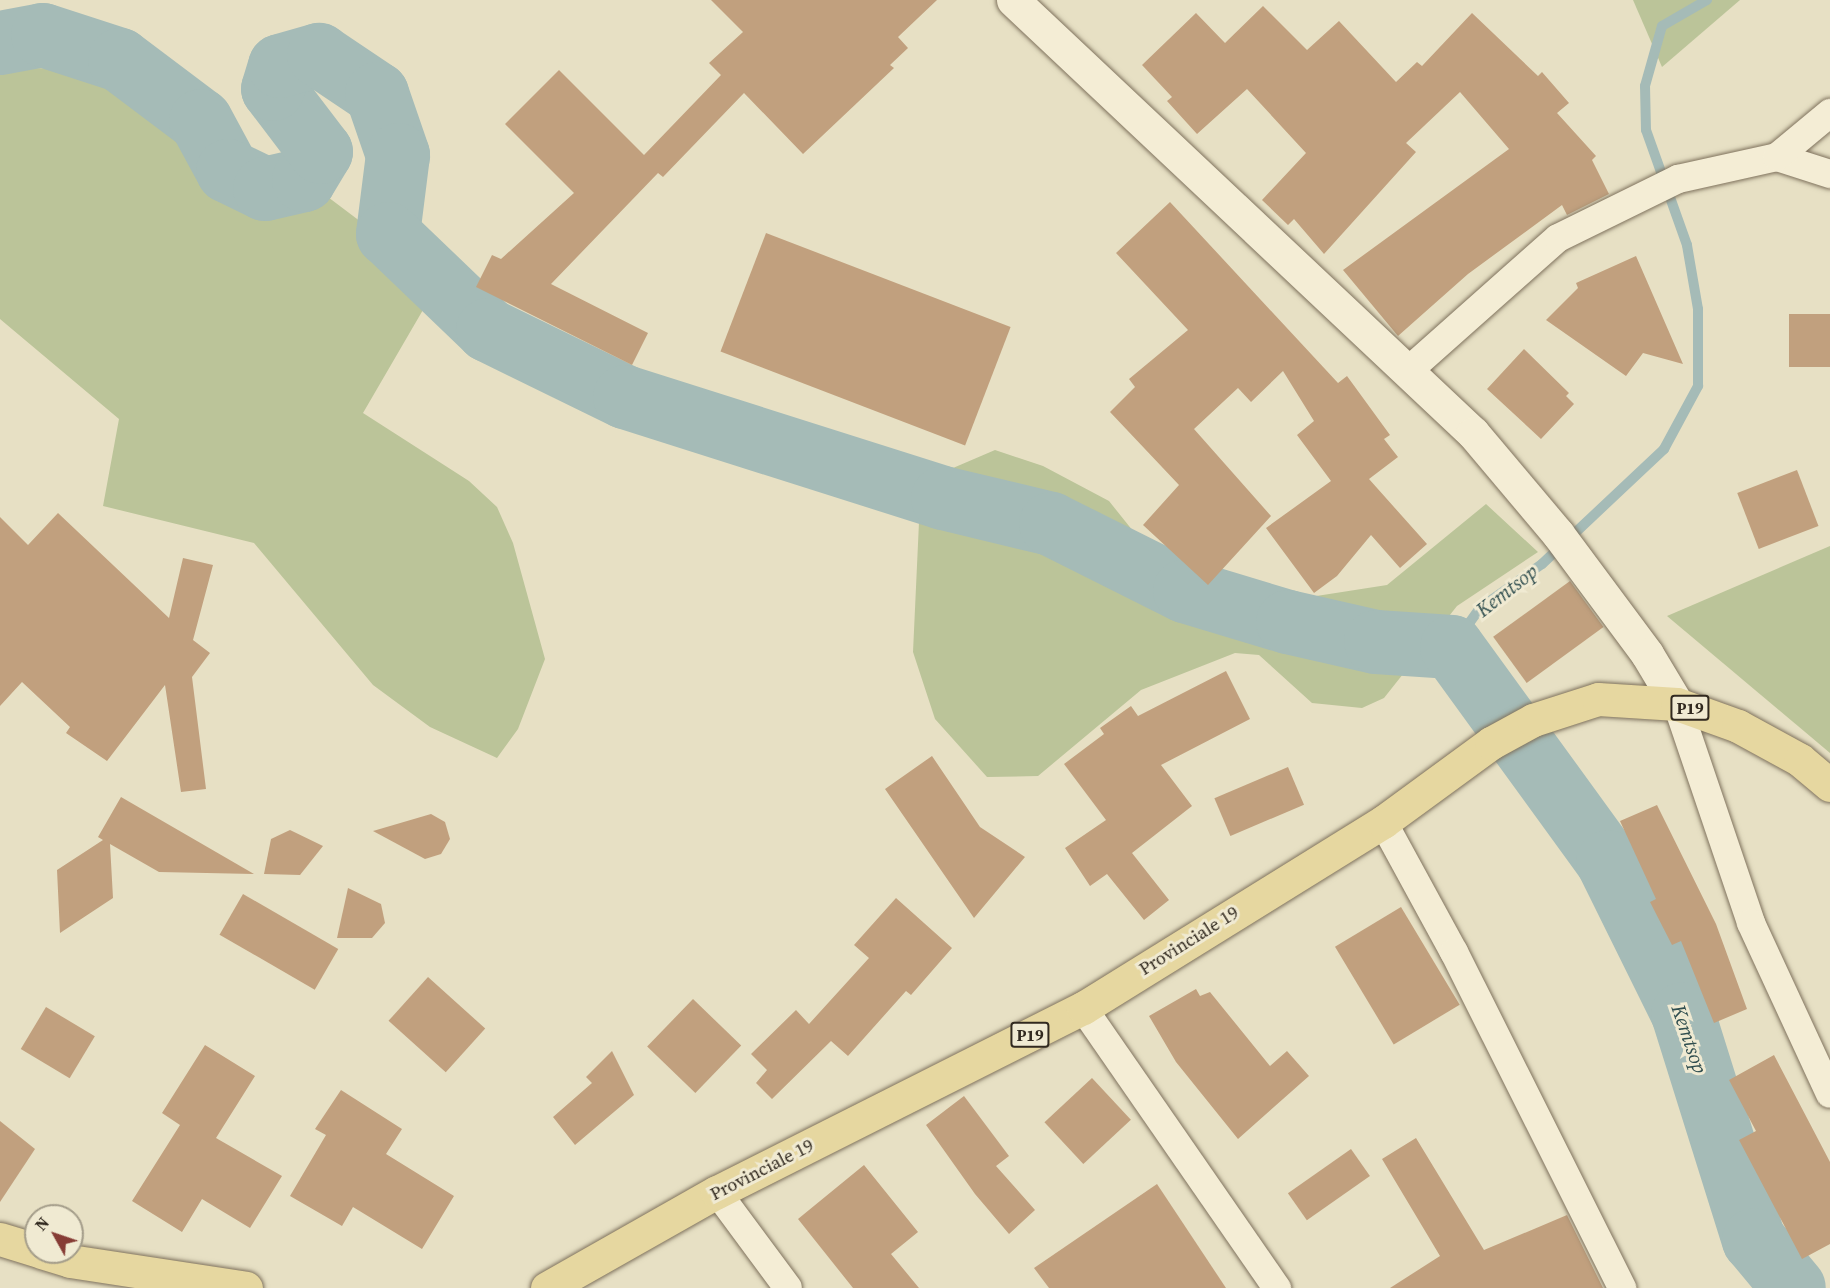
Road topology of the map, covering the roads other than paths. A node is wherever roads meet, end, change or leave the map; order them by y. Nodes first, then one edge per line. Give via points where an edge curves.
1 (1013, 0) edge
2 (1830, 113) edge
3 (1777, 157) junction
4 (1830, 174) edge
5 (1408, 371) junction
6 (1677, 704) junction
7 (1830, 785) edge
8 (1383, 822) junction
9 (1083, 1008) junction
10 (1830, 1094) edge
11 (717, 1192) junction
12 (0, 1239) edge
13 (24, 1246) edge
14 (84, 1263) edge
15 (246, 1288) edge
16 (547, 1288) edge
17 (788, 1288) edge
18 (1277, 1288) edge
19 (1622, 1288) edge

1 - 5 street
2 - 3 street
3 - 4 street
3 - 5 street via 1678,179 1558,238
5 - 6 street via 1473,433 1558,534 1647,654
6 - 7 main road, Provinciale 19 / P19 via 1738,726 1800,760
6 - 8 main road, Provinciale 19 / P19 via 1598,699 1533,720 1491,743
6 - 10 street via 1751,923
8 - 9 main road, Provinciale 19 / P19
8 - 19 street via 1454,952
9 - 11 main road, Provinciale 19 / P19
9 - 18 street
11 - 16 main road, Provinciale 19 / P19
11 - 17 street
12 - 13 main road
14 - 15 main road

